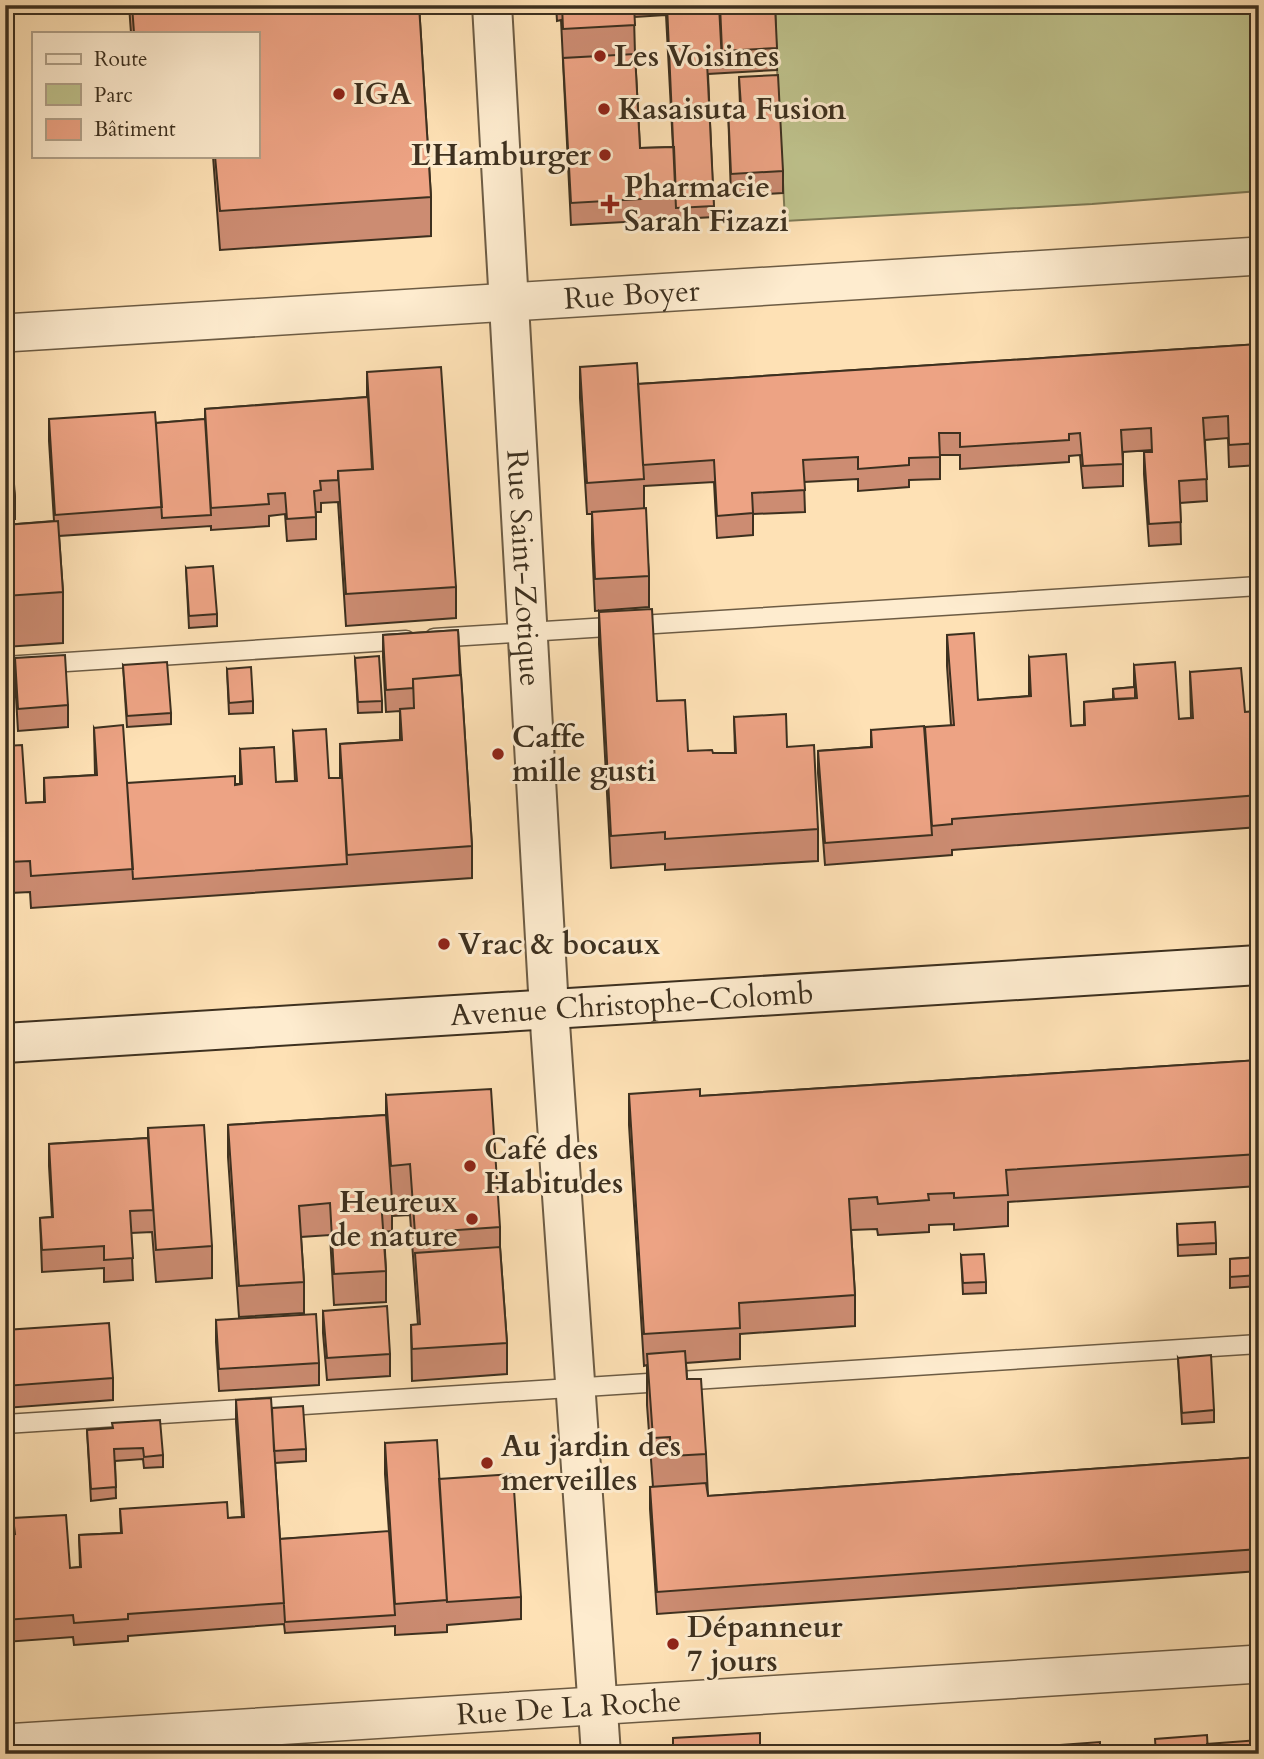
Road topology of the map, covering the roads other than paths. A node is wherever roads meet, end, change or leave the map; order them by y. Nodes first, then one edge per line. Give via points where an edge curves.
1 (492, 5) edge
2 (1259, 256) edge
3 (510, 302) junction
4 (5, 333) edge
5 (1259, 586) edge
6 (528, 633) junction
7 (5, 666) edge
8 (1259, 965) edge
9 (549, 1009) junction
10 (5, 1043) edge
11 (1259, 1344) edge
12 (576, 1387) junction
13 (5, 1424) edge
14 (1259, 1664) edge
15 (597, 1705) junction
16 (5, 1743) edge
17 (601, 1754) edge

1 - 3 street, Rue Saint-Zotique
2 - 3 street, Rue Boyer
3 - 4 street, Rue Boyer
3 - 6 street, Rue Saint-Zotique
5 - 6 lane
6 - 7 lane
6 - 9 street, Rue Saint-Zotique
8 - 9 street, Avenue Christophe-Colomb
9 - 10 street, Avenue Christophe-Colomb
9 - 12 street, Rue Saint-Zotique
11 - 12 lane
12 - 13 lane
12 - 15 street, Rue Saint-Zotique
14 - 15 street, Rue De La Roche
15 - 16 street, Rue De La Roche
15 - 17 street, Rue Saint-Zotique

